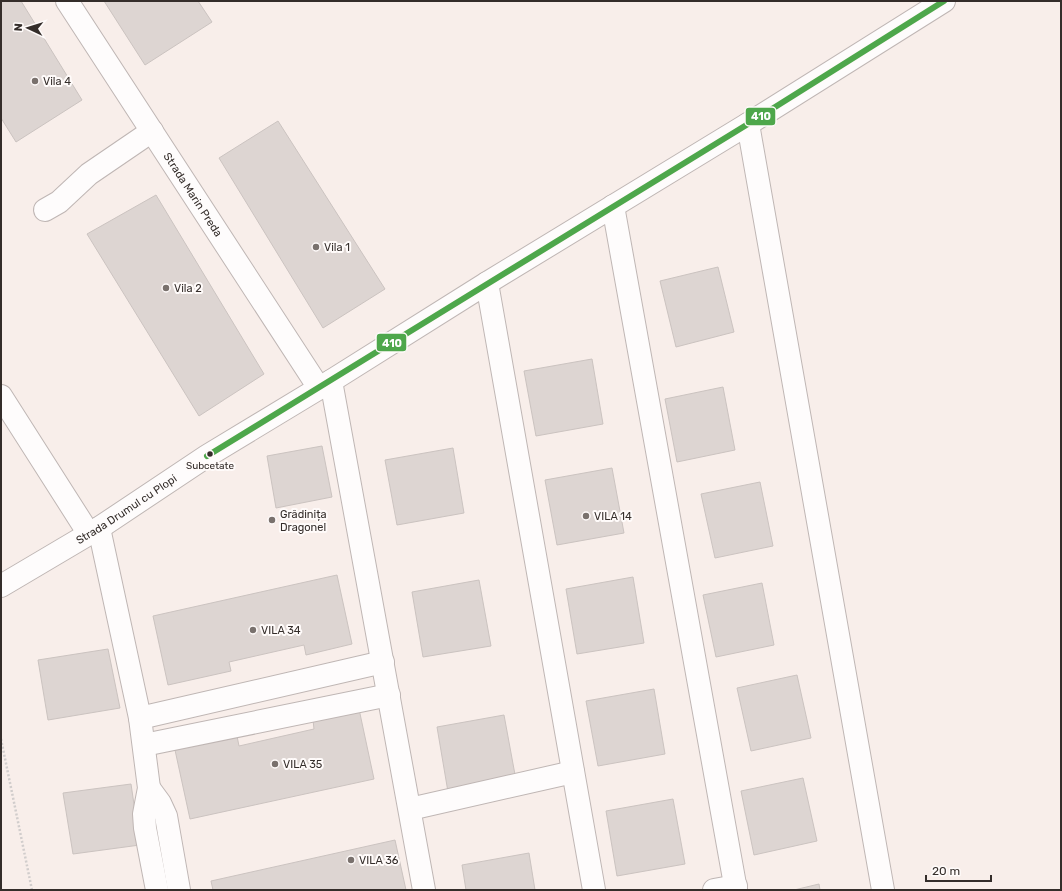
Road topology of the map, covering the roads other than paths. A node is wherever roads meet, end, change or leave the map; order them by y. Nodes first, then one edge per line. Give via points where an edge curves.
1 (67, 1) edge
2 (944, 1) edge
3 (748, 124) junction
4 (152, 132) junction
5 (613, 206) junction
6 (44, 210) dead end
7 (486, 283) junction
8 (325, 384) junction
9 (1, 396) edge
10 (94, 531) junction
11 (1, 586) edge
12 (383, 662) junction
13 (389, 695) junction
14 (140, 718) junction
15 (144, 745) junction
16 (573, 772) junction
17 (149, 788) junction
18 (410, 809) junction
19 (736, 888) edge
20 (157, 890) edge
21 (179, 890) edge
22 (424, 890) edge
23 (594, 890) edge
24 (714, 890) edge
25 (883, 890) edge

1 - 4 street, Strada Marin Preda
2 - 3 street, Strada Drumul cu Plopi
3 - 5 street, Strada Drumul cu Plopi
3 - 25 street
4 - 6 street via 89,174 60,202
4 - 8 street, Strada Marin Preda
5 - 7 street, Strada Drumul cu Plopi
5 - 19 street
7 - 8 street, Strada Drumul cu Plopi
7 - 16 street
8 - 10 street, Strada Drumul cu Plopi via 207,456
8 - 12 street
9 - 10 street
10 - 11 street, Strada Drumul cu Plopi
10 - 14 street
12 - 13 street
12 - 14 street
13 - 15 street
13 - 18 street
14 - 15 street
15 - 17 street
16 - 18 street
16 - 23 street
17 - 20 street via 144,814 145,828
17 - 21 street via 166,816
18 - 22 street
19 - 24 street

